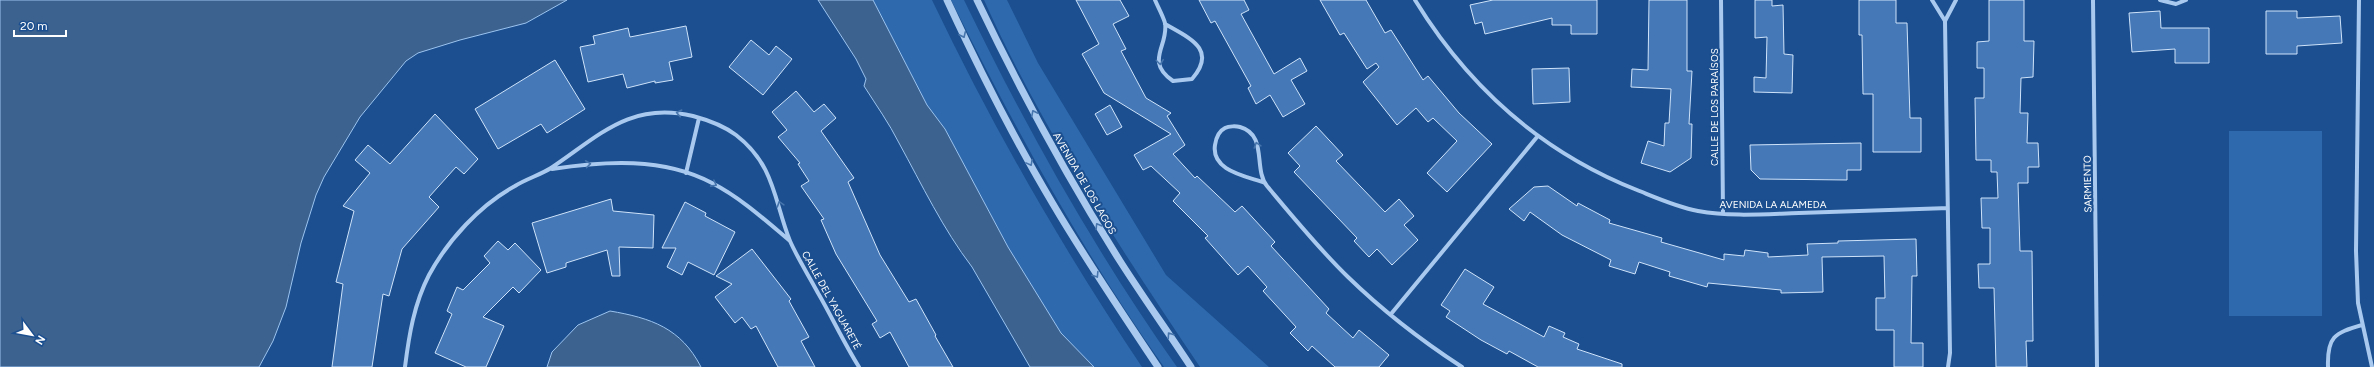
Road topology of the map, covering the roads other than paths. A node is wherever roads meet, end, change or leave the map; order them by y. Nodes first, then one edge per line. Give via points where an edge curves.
1 (947, 0) edge
2 (977, 0) edge
3 (1155, 0) edge
4 (1415, 0) edge
5 (1721, 0) edge
6 (1932, 0) edge
7 (1956, 0) edge
8 (2094, 0) edge
9 (2160, 0) edge
10 (2186, 0) edge
11 (2359, 0) edge
12 (1945, 21) junction
13 (1165, 24) junction
14 (700, 118) junction
15 (1537, 137) junction
16 (549, 169) junction
17 (686, 172) junction
18 (1265, 183) junction
19 (1947, 208) junction
20 (1723, 214) junction
21 (790, 241) junction
22 (1391, 314) junction
23 (2362, 325) junction
24 (405, 367) edge
25 (859, 367) edge
26 (1158, 367) edge
27 (1192, 367) edge
28 (1462, 367) edge
29 (1948, 367) edge
30 (2097, 367) edge
31 (2328, 367) edge
32 (2372, 367) edge

1 -> 26 street via 969,48 1052,203
27 -> 2 street, AVENIDA DE LOS LAGOS via 1120,262 1079,195 1037,120
3 - 13 street
4 - 15 street, AVENIDA LA ALAMEDA via 1458,63
5 - 20 street, CALLE DE LOS PARAÍSOS
6 - 12 street
7 - 12 street
8 - 30 street, SARMIENTO
9 - 10 street via 2176,4
11 - 23 street via 2356,251 2358,303
12 - 19 street
13 -> 13 street via 1159,58 1160,68 1164,75 1173,81 1192,79 1203,62 1198,45
14 -> 16 street, CALLE DEL YAGUARETÉ via 660,111 630,119 614,125
14 - 17 street
21 -> 14 street, CALLE DEL YAGUARETÉ via 778,199 765,167 736,135
15 - 20 street, AVENIDA LA ALAMEDA via 1578,164 1623,185 1675,205
15 - 22 street
16 -> 17 street, CALLE DEL YAGUARETÉ via 594,163 630,162
16 - 24 street, CALLE DEL YAGUARETÉ via 513,186 488,204 464,227 446,250 430,275 417,303
17 -> 21 street, CALLE DEL YAGUARETÉ via 725,191 756,212
18 -> 18 street via 1255,138 1248,130 1238,126 1226,127 1219,133 1215,143 1214,152 1217,160 1225,168
18 - 22 street via 1348,277
19 - 20 street, AVENIDA LA ALAMEDA
19 - 29 street via 1950,353
21 - 25 street, CALLE DEL YAGUARETÉ
22 - 28 street
23 - 31 street via 2340,331 2331,340 2327,352
23 - 32 street

